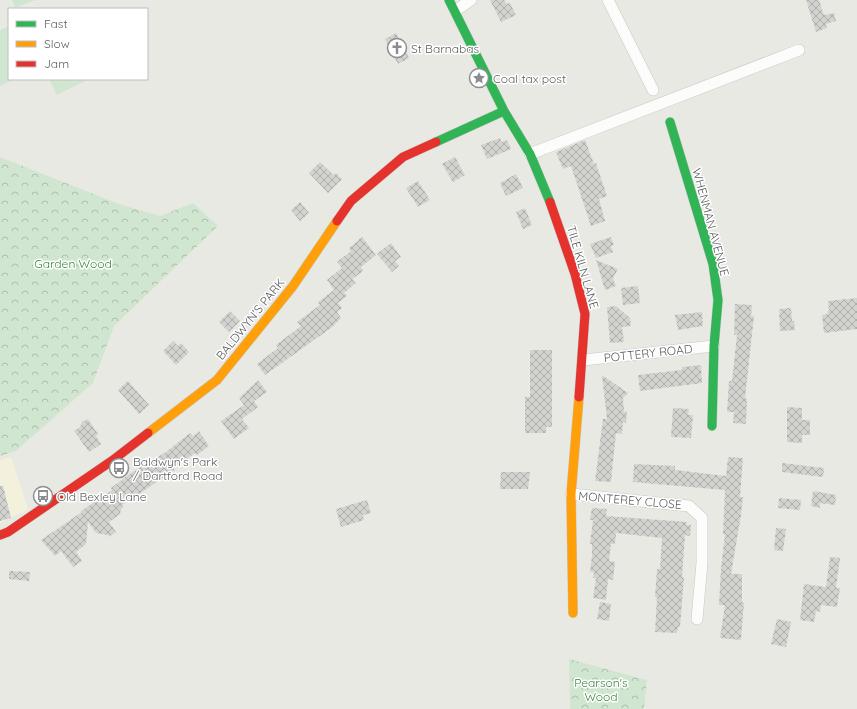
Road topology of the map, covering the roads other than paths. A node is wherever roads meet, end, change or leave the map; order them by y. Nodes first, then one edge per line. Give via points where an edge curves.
1 (449, 0) edge
2 (471, 0) edge
3 (608, 0) edge
4 (455, 11) junction
5 (799, 50) dead end
6 (653, 90) dead end
7 (504, 111) junction
8 (670, 122) dead end
9 (530, 154) junction
10 (714, 346) junction
11 (583, 360) junction
12 (712, 426) dead end
13 (571, 494) junction
14 (0, 535) edge
15 (573, 613) dead end
16 (697, 619) dead end

1 - 4 street, TILE KILN LANE
2 - 4 street
3 - 6 street
4 - 7 street, TILE KILN LANE
5 - 9 street
7 - 9 street, TILE KILN LANE
7 - 14 street, BALDWYN'S PARK via 403,157 368,186 351,201 293,286 217,380 113,460
8 - 10 street, WHENMAN AVENUE via 713,264 718,300
9 - 11 street, TILE KILN LANE via 556,217 575,274 585,314
10 - 11 street, POTTERY ROAD
10 - 12 street, WHENMAN AVENUE
11 - 13 street, TILE KILN LANE
13 - 15 street, TILE KILN LANE
13 - 16 street, MONTEREY CLOSE via 690,506 702,518 702,562

